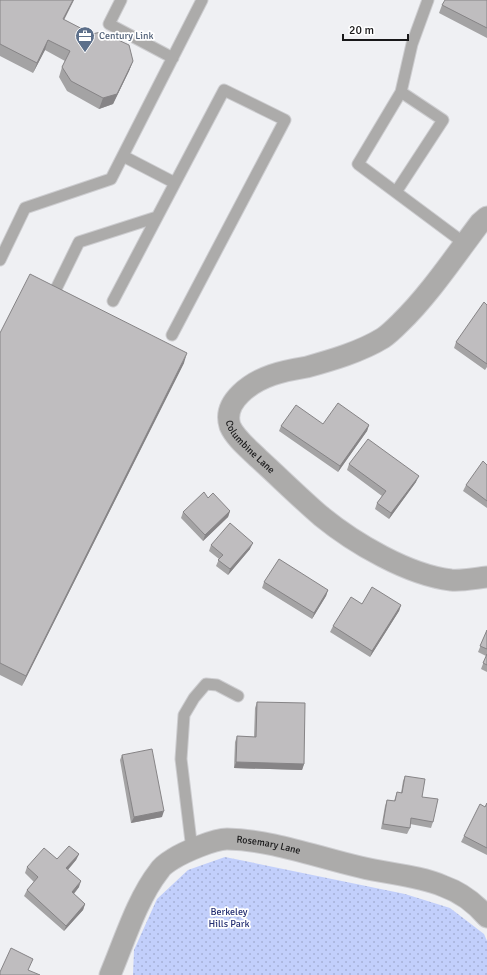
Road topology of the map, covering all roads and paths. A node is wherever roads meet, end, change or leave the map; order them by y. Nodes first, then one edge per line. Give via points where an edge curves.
1 (121, 0) edge
2 (202, 0) edge
3 (428, 0) edge
4 (173, 58) junction
5 (401, 92) junction
6 (124, 156) junction
7 (175, 183) junction
8 (396, 192) junction
9 (157, 217) junction
10 (487, 217) edge
11 (464, 243) junction
12 (0, 260) edge
13 (55, 291) edge
14 (114, 301) dead end
15 (172, 335) dead end
16 (487, 577) edge
17 (238, 696) dead end
18 (192, 850) junction
19 (487, 917) edge
20 (110, 975) edge

1 - 4 lane via 109,24
2 - 4 lane
3 - 5 lane via 412,44
4 - 6 lane
5 - 8 lane via 358,164
5 - 8 lane via 443,120
6 - 7 lane
6 - 12 lane via 111,180 25,208
7 - 9 lane
7 - 15 lane via 224,90 285,120
8 - 11 lane
9 - 13 lane via 79,242
9 - 14 lane
10 - 11 street, Columbine Lane
11 - 16 street, Columbine Lane via 412,311 384,338 354,352 271,375 248,386 236,398 229,418 231,427 239,439 296,494 322,517 362,545 424,575 452,580
17 - 18 lane via 217,685 206,684 184,715 180,759
18 - 19 street, Rosemary Lane via 225,839 267,843 360,867 428,880 460,894 478,906
18 - 20 street, Rosemary Lane via 160,870 142,898

